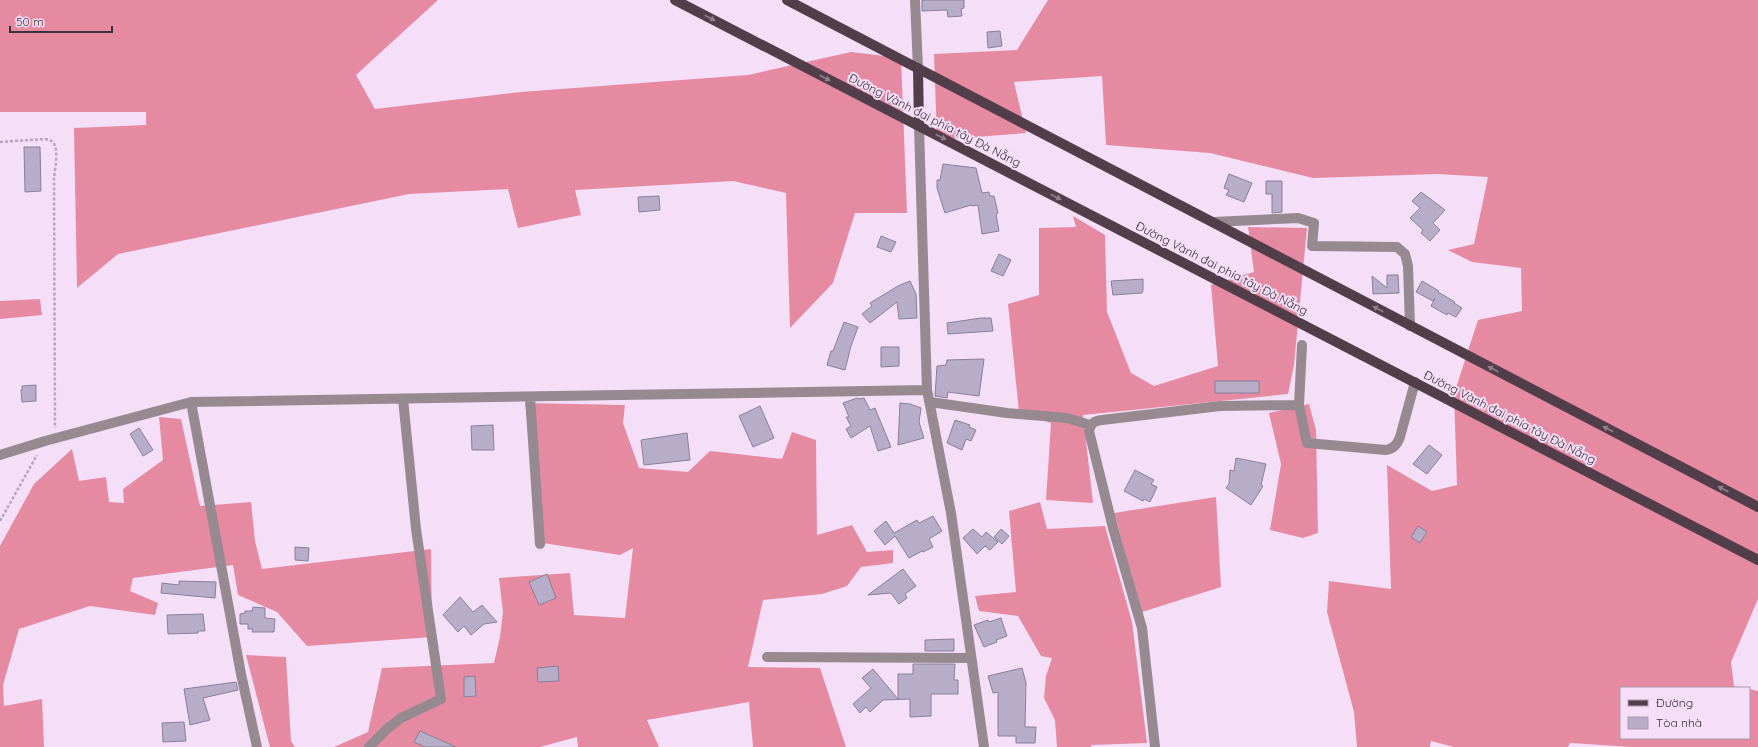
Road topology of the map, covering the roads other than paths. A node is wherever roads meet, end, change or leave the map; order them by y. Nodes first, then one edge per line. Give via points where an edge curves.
1 (675, 0) edge
2 (787, 0) edge
3 (915, 0) edge
4 (918, 68) junction
5 (919, 126) junction
6 (1213, 222) junction
7 (1410, 326) junction
8 (1302, 345) dead end
9 (1415, 382) junction
10 (927, 390) junction
11 (530, 397) junction
12 (403, 399) junction
13 (190, 402) junction
14 (930, 402) junction
15 (1299, 405) junction
16 (1090, 425) junction
17 (0, 455) edge
18 (1758, 507) edge
19 (540, 544) dead end
20 (1758, 560) edge
21 (767, 657) dead end
22 (971, 658) junction
23 (257, 747) edge
24 (369, 747) edge
25 (984, 747) edge
26 (1155, 747) edge

1 -> 5 main road, Đường Vành đai phía tây Đà Nẵng
2 - 4 main road
3 - 4 street
4 - 5 main road
4 - 6 main road
5 -> 9 main road, Đường Vành đai phía tây Đà Nẵng
5 - 10 street
7 -> 6 main road
6 - 7 street via 1298,218 1314,223 1312,246 1398,247 1405,254 1408,266
18 -> 7 main road
8 - 15 street
9 - 15 street via 1397,445 1386,450 1307,443
9 - 20 main road, Đường Vành đai phía tây Đà Nẵng
10 - 11 street
10 - 14 street
11 - 12 street
11 - 19 street
12 - 13 street
12 - 24 street via 416,529 441,699 401,718
13 - 17 street
13 - 23 street
14 - 16 street via 1067,418
14 - 22 street via 951,513
15 - 16 street via 1220,406 1094,421
16 - 26 street via 1089,431 1113,528 1142,628
21 - 22 street
22 - 25 street

